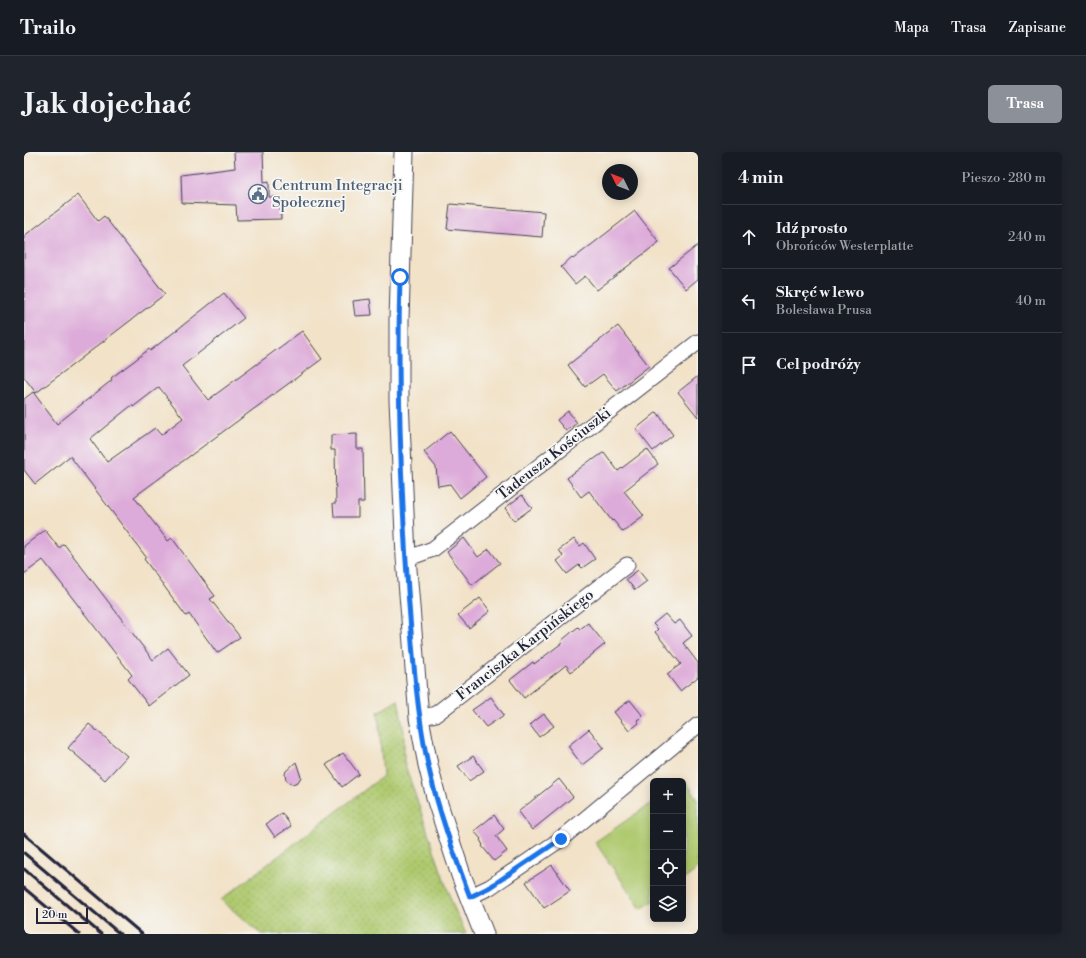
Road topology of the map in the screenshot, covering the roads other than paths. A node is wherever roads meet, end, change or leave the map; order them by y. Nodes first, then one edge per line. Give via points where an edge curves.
1 (404, 152) edge
2 (698, 342) edge
3 (406, 558) junction
4 (627, 565) dead end
5 (419, 718) junction
6 (698, 725) edge
7 (470, 897) junction
8 (484, 934) edge

1 - 3 street via 399,400
2 - 3 street, Tadeusza Kościuszki via 433,548
3 - 5 street
4 - 5 street, Franciszka Karpińskiego via 436,714
5 - 7 street via 437,801
6 - 7 street via 561,839 490,887
7 - 8 street

